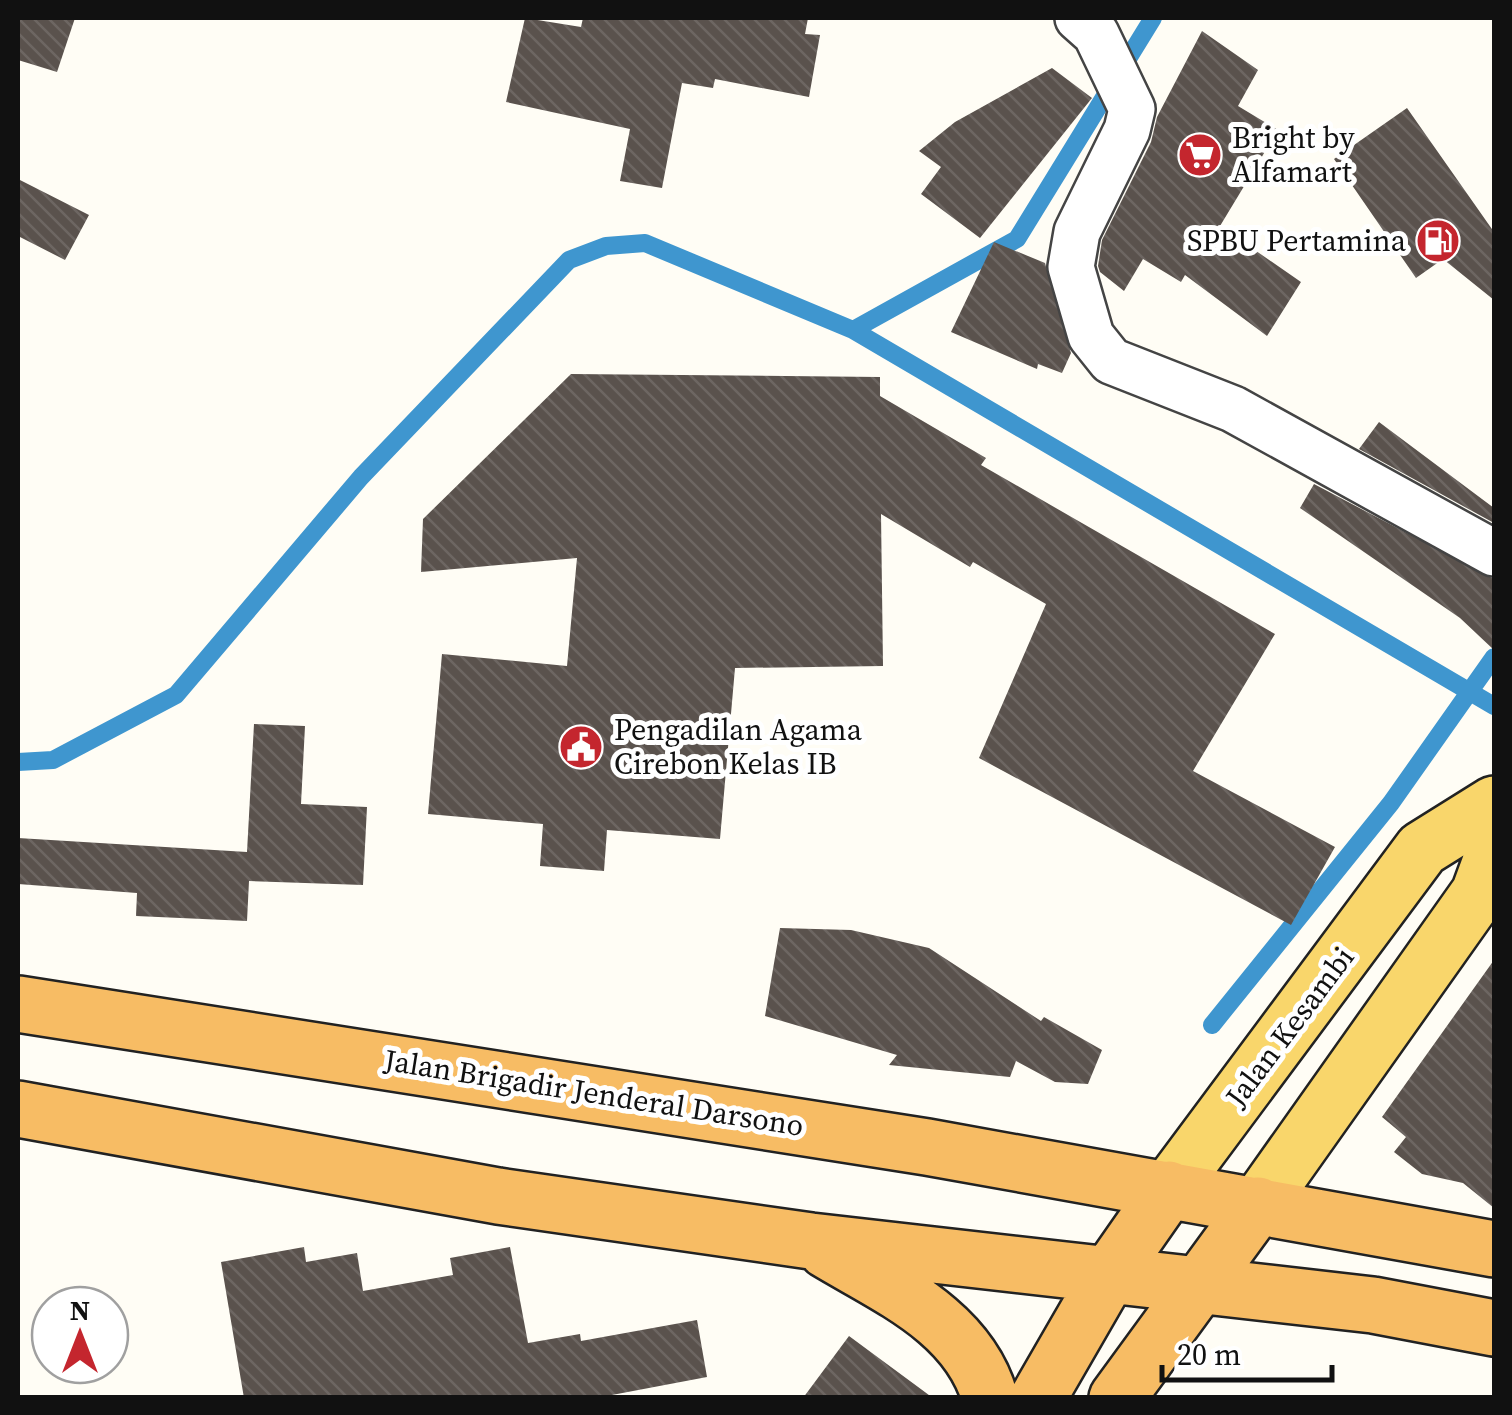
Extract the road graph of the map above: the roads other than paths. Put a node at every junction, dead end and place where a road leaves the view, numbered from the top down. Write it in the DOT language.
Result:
graph roads {
  1 [pos="1087,26"];
  2 [pos="1494,554"];
  3 [pos="1494,804"];
  4 [pos="1494,852"];
  5 [pos="18,1004"];
  6 [pos="18,1109"];
  7 [pos="1169,1190"];
  8 [pos="1258,1206"];
  9 [pos="811,1241"];
  10 [pos="1494,1249"];
  11 [pos="1109,1275"];
  12 [pos="1199,1286"];
  13 [pos="1494,1328"];
  14 [pos="990,1398"];
  15 [pos="1038,1398"];
  16 [pos="1117,1398"];
  1 -- 2 [label="street"];
  3 -- 7 [label="main road, Jalan Kesambi"];
  4 -- 8 [label="main road"];
  5 -- 7 [label="highway, Jalan Brigadir Jenderal Darsono"];
  6 -- 9 [label="highway"];
  7 -- 8 [label="highway, Jalan Brigadir Jenderal Darsono"];
  7 -- 11 [label="highway, Jalan Kesambi"];
  8 -- 10 [label="highway, Jalan Brigadir Jenderal Darsono"];
  8 -- 12 [label="highway"];
  9 -- 11 [label="highway"];
  9 -- 14 [label="highway"];
  11 -- 12 [label="highway"];
  11 -- 15 [label="highway, Jalan Kesambi"];
  12 -- 13 [label="highway"];
  12 -- 16 [label="highway"];
}
